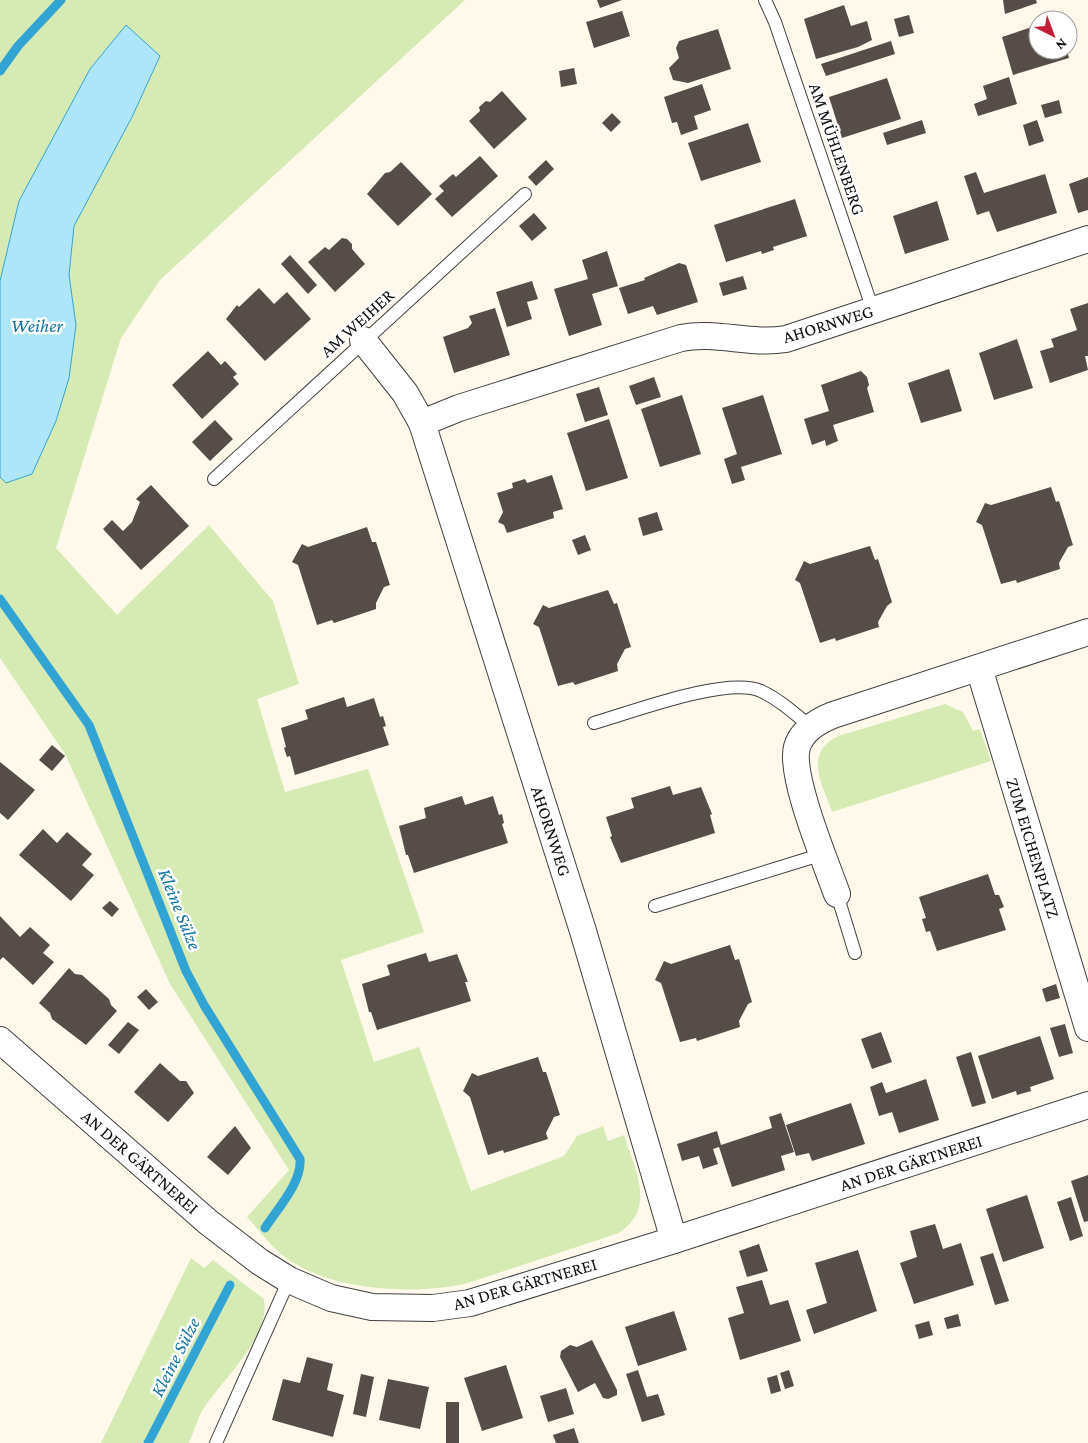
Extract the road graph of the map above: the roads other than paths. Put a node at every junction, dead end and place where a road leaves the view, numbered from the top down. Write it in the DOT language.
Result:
graph roads {
  1 [pos="765,0"];
  2 [pos="526,194"];
  3 [pos="1088,239"];
  4 [pos="873,310"];
  5 [pos="363,340"];
  6 [pos="422,423"];
  7 [pos="214,479"];
  8 [pos="1088,632"];
  9 [pos="979,668"];
  10 [pos="594,723"];
  11 [pos="811,727"];
  12 [pos="823,854"];
  13 [pos="837,894"];
  14 [pos="655,906"];
  15 [pos="855,953"];
  16 [pos="1088,1028"];
  17 [pos="0,1040"];
  18 [pos="1088,1106"];
  19 [pos="674,1240"];
  20 [pos="289,1280"];
  21 [pos="216,1443"];
  1 -- 4 [label="lane, AM MÜHLENBERG"];
  2 -- 5 [label="lane, AM WEIHER"];
  3 -- 4 [label="street, AHORNWEG"];
  4 -- 6 [label="street, AHORNWEG"];
  5 -- 6 [label="street, AHORNWEG"];
  5 -- 7 [label="lane, AM WEIHER"];
  6 -- 19 [label="street, AHORNWEG"];
  8 -- 9 [label="street"];
  9 -- 11 [label="street"];
  9 -- 16 [label="street, ZUM EICHENPLATZ"];
  10 -- 11 [label="lane"];
  11 -- 12 [label="street"];
  12 -- 13 [label="street"];
  12 -- 14 [label="lane"];
  13 -- 15 [label="lane"];
  17 -- 20 [label="street, AN DER GÄRTNEREI"];
  18 -- 19 [label="street, AN DER GÄRTNEREI"];
  19 -- 20 [label="street, AN DER GÄRTNEREI"];
  20 -- 21 [label="lane"];
}
